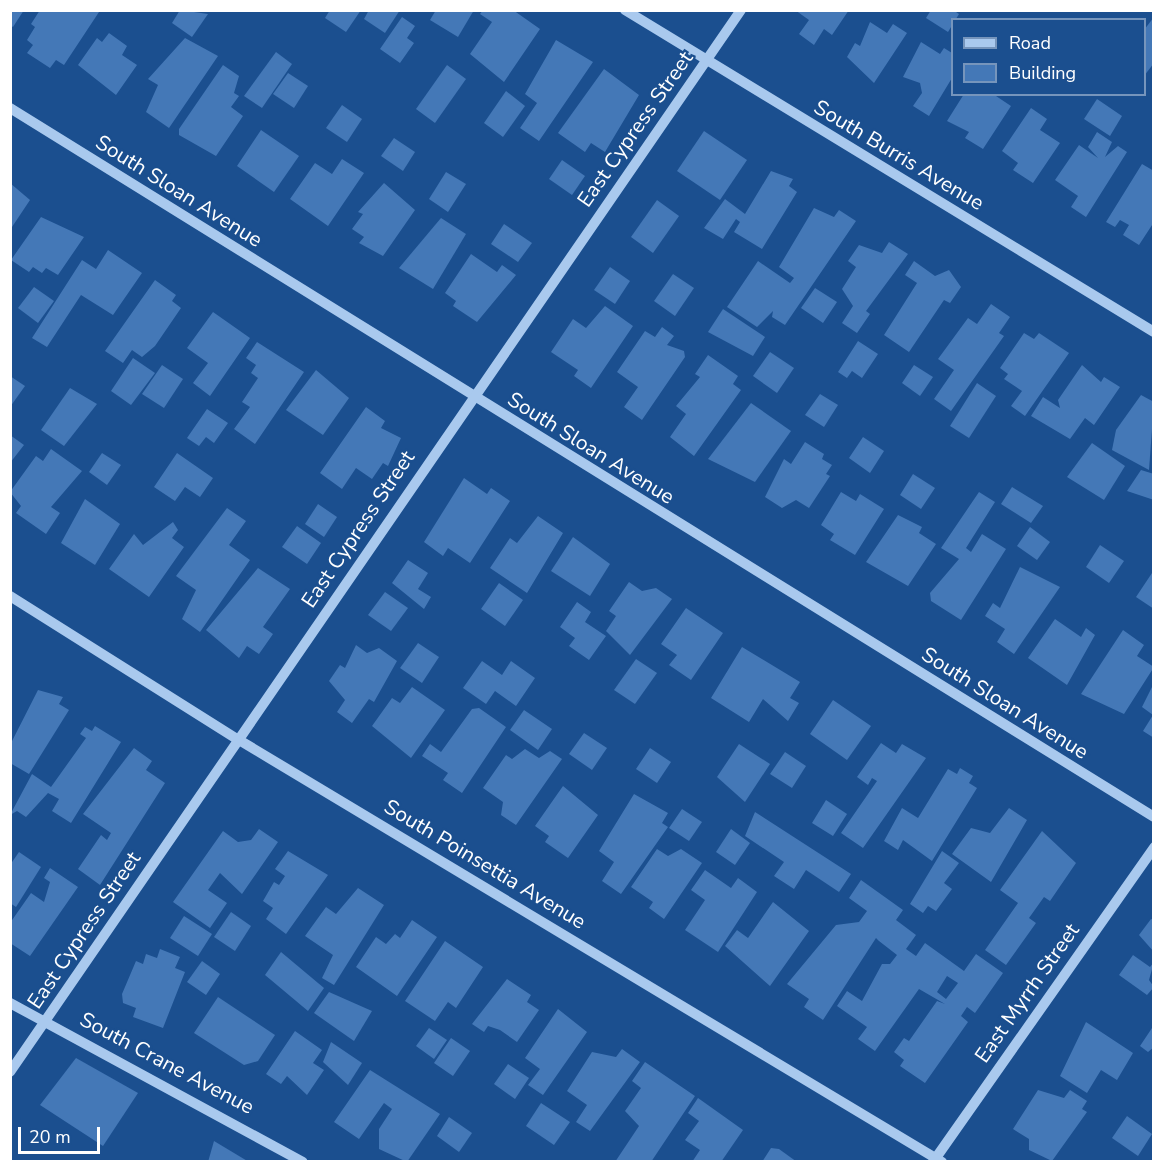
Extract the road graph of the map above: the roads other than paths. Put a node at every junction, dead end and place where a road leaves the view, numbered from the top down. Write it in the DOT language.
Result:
graph roads {
  1 [pos="625,10"];
  2 [pos="741,10"];
  3 [pos="706,61"];
  4 [pos="10,108"];
  5 [pos="1154,332"];
  6 [pos="471,398"];
  7 [pos="10,596"];
  8 [pos="239,740"];
  9 [pos="1154,817"];
  10 [pos="1154,846"];
  11 [pos="10,1004"];
  12 [pos="46,1020"];
  13 [pos="10,1072"];
  14 [pos="937,1160"];
  15 [pos="303,1161"];
  1 -- 3 [label="street, South Burris Avenue"];
  2 -- 3 [label="street, East Cypress Street"];
  3 -- 5 [label="street, South Burris Avenue"];
  3 -- 6 [label="street, East Cypress Street"];
  4 -- 6 [label="street, South Sloan Avenue"];
  6 -- 8 [label="street, East Cypress Street"];
  6 -- 9 [label="street, South Sloan Avenue"];
  7 -- 8 [label="street, South Poinsettia Avenue"];
  8 -- 12 [label="street, East Cypress Street"];
  8 -- 14 [label="street, South Poinsettia Avenue"];
  10 -- 14 [label="street, East Myrrh Street"];
  11 -- 12 [label="street, South Crane Avenue"];
  12 -- 13 [label="street, East Cypress Street"];
  12 -- 15 [label="street, South Crane Avenue"];
}
